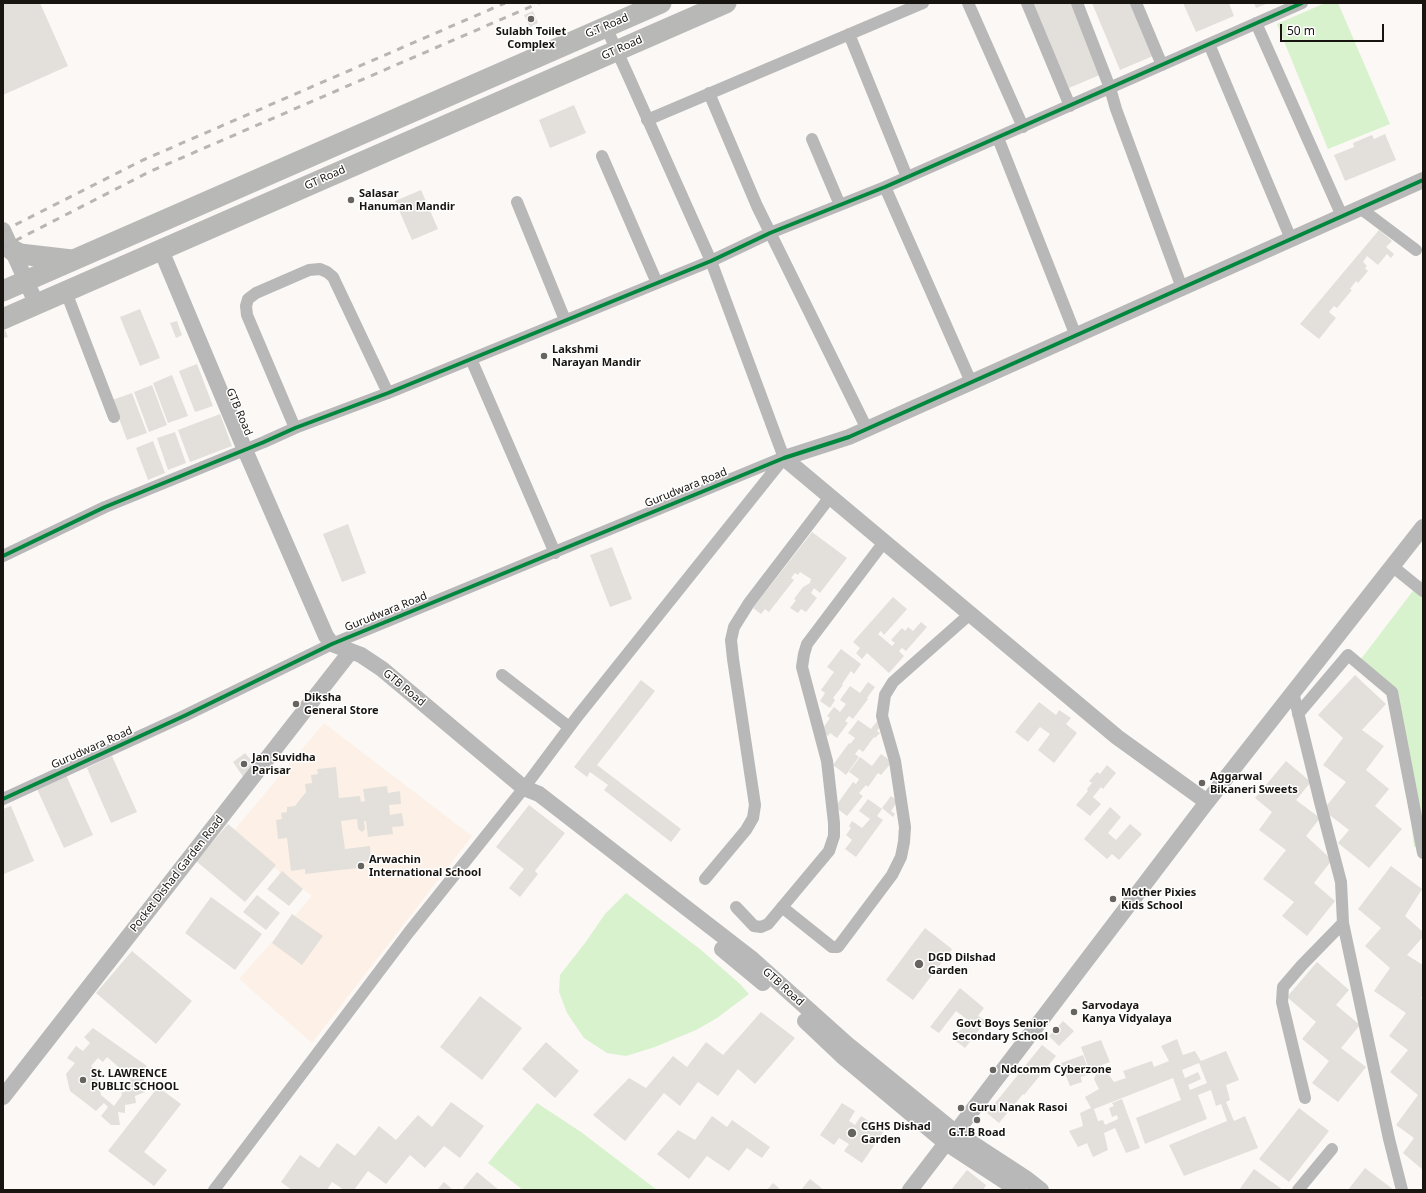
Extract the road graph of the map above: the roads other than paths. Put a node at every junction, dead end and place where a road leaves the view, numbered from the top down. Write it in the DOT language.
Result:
graph roads {
  1 [pos="660,3"];
  2 [pos="726,3"];
  3 [pos="924,3"];
  4 [pos="968,3"];
  5 [pos="1027,3"];
  6 [pos="1077,3"];
  7 [pos="1136,3"];
  8 [pos="1302,3"];
  9 [pos="1256,23"];
  10 [pos="606,27"];
  11 [pos="849,34"];
  12 [pos="1209,44"];
  13 [pos="617,51"];
  14 [pos="1162,65"];
  15 [pos="1110,88"];
  16 [pos="709,93"];
  17 [pos="1070,106"];
  18 [pos="647,120"];
  19 [pos="1024,127"];
  20 [pos="998,138"];
  21 [pos="812,139"];
  22 [pos="602,156"];
  23 [pos="907,178"];
  24 [pos="1423,180"];
  25 [pos="885,187"];
  26 [pos="517,202"];
  27 [pos="840,205"];
  28 [pos="1360,208"];
  29 [pos="1342,216"];
  30 [pos="3,230"];
  31 [pos="770,233"];
  32 [pos="1291,239"];
  33 [pos="12,250"];
  34 [pos="162,250"];
  35 [pos="1416,250"];
  36 [pos="73,260"];
  37 [pos="710,261"];
  38 [pos="26,281"];
  39 [pos="657,283"];
  40 [pos="1182,288"];
  41 [pos="4,289"];
  42 [pos="66,292"];
  43 [pos="36,305"];
  44 [pos="9,317"];
  45 [pos="565,320"];
  46 [pos="1076,336"];
  47 [pos="471,358"];
  48 [pos="971,382"];
  49 [pos="388,393"];
  50 [pos="114,417"];
  51 [pos="295,428"];
  52 [pos="867,429"];
  53 [pos="245,450"];
  54 [pos="784,458"];
  55 [pos="830,497"];
  56 [pos="1423,527"];
  57 [pos="884,542"];
  58 [pos="554,553"];
  59 [pos="3,556"];
  60 [pos="1392,566"];
  61 [pos="1423,591"];
  62 [pos="970,614"];
  63 [pos="332,644"];
  64 [pos="351,651"];
  65 [pos="502,675"];
  66 [pos="1293,692"];
  67 [pos="1298,714"];
  68 [pos="569,727"];
  69 [pos="524,788"];
  70 [pos="3,799"];
  71 [pos="1207,802"];
  72 [pos="1423,853"];
  73 [pos="705,879"];
  74 [pos="782,907"];
  75 [pos="736,908"];
  76 [pos="1343,923"];
  77 [pos="3,1097"];
  78 [pos="1306,1098"];
  79 [pos="950,1137"];
  80 [pos="1332,1149"];
  81 [pos="214,1190"];
  82 [pos="910,1190"];
  83 [pos="1018,1190"];
  84 [pos="1041,1190"];
  85 [pos="1298,1190"];
  86 [pos="1402,1190"];
  1 -- 10 [label="highway, G.T Road"];
  2 -- 13 [label="highway, GT Road"];
  3 -- 11 [label="street"];
  4 -- 19 [label="street"];
  5 -- 17 [label="street"];
  6 -- 15 [label="street"];
  7 -- 14 [label="street"];
  8 -- 9 [label="street"];
  9 -- 12 [label="street"];
  9 -- 29 [label="street"];
  10 -- 13 [label="street"];
  10 -- 36 [label="highway, G.T Road"];
  11 -- 16 [label="street"];
  11 -- 23 [label="street"];
  12 -- 14 [label="street"];
  12 -- 32 [label="street"];
  13 -- 18 [label="street"];
  13 -- 34 [label="highway, GT Road"];
  14 -- 15 [label="street"];
  15 -- 17 [label="street"];
  15 -- 40 [label="street"];
  16 -- 18 [label="street"];
  16 -- 31 [label="street"];
  17 -- 19 [label="street"];
  18 -- 37 [label="street"];
  19 -- 20 [label="street"];
  20 -- 23 [label="street"];
  20 -- 46 [label="street"];
  21 -- 27 [label="street"];
  22 -- 39 [label="street"];
  23 -- 25 [label="street"];
  24 -- 28 [label="street"];
  25 -- 27 [label="street"];
  25 -- 48 [label="street"];
  26 -- 45 [label="street"];
  27 -- 31 [label="street"];
  28 -- 29 [label="street"];
  28 -- 35 [label="street"];
  29 -- 32 [label="street"];
  30 -- 33 [label="street"];
  31 -- 37 [label="street"];
  31 -- 52 [label="street"];
  32 -- 40 [label="street"];
  33 -- 36 [label="highway"];
  33 -- 38 [label="street"];
  34 -- 42 [label="highway, GT Road"];
  34 -- 53 [label="street, GTB Road"];
  36 -- 38 [label="highway"];
  37 -- 39 [label="street"];
  37 -- 54 [label="street"];
  38 -- 41 [label="highway"];
  38 -- 43 [label="street"];
  39 -- 45 [label="street"];
  40 -- 46 [label="street"];
  41 -- 44 [label="street"];
  42 -- 43 [label="highway, GT Road"];
  42 -- 50 [label="street"];
  43 -- 44 [label="highway, GT Road"];
  45 -- 47 [label="street"];
  46 -- 48 [label="street"];
  47 -- 49 [label="street"];
  47 -- 58 [label="street"];
  48 -- 52 [label="street"];
  49 -- 51 [label="street"];
  49 -- 51 [label="street"];
  51 -- 53 [label="street"];
  52 -- 54 [label="street"];
  53 -- 59 [label="street"];
  53 -- 63 [label="street, GTB Road"];
  54 -- 55 [label="street"];
  54 -- 58 [label="street, Gurudwara Road"];
  54 -- 68 [label="street"];
  55 -- 57 [label="street"];
  55 -- 73 [label="street"];
  56 -- 60 [label="street"];
  57 -- 62 [label="street"];
  57 -- 74 [label="street"];
  58 -- 63 [label="street, Gurudwara Road"];
  60 -- 61 [label="street"];
  60 -- 66 [label="street"];
  62 -- 71 [label="street"];
  62 -- 74 [label="street"];
  63 -- 64 [label="street, GTB Road"];
  63 -- 70 [label="street, Gurudwara Road"];
  64 -- 69 [label="street, GTB Road"];
  64 -- 77 [label="street, Pocket Dishad Garden Road"];
  65 -- 68 [label="street"];
  66 -- 67 [label="street"];
  66 -- 71 [label="street"];
  67 -- 72 [label="street"];
  67 -- 76 [label="street"];
  68 -- 69 [label="street"];
  69 -- 79 [label="street, GTB Road"];
  69 -- 81 [label="street"];
  71 -- 79 [label="street"];
  74 -- 75 [label="street"];
  76 -- 78 [label="street"];
  76 -- 86 [label="street"];
  79 -- 82 [label="street"];
  79 -- 83 [label="street, GTB Road"];
  79 -- 84 [label="street, GTB Road"];
  80 -- 85 [label="street"];
}
